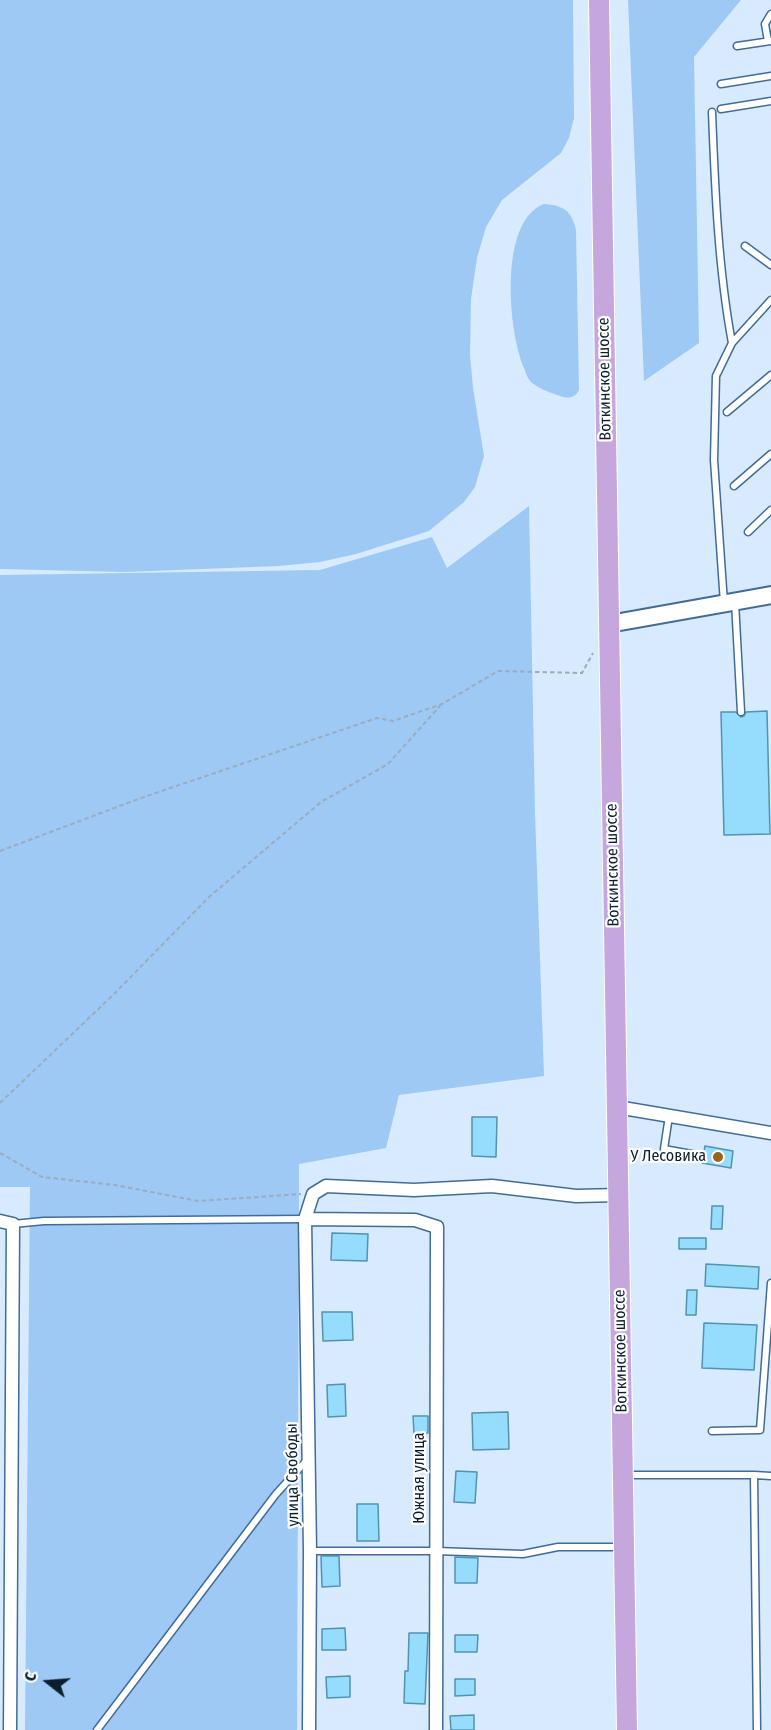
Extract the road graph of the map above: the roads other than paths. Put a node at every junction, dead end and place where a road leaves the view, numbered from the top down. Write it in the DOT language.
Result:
graph roads {
  1 [pos="599,0"];
  2 [pos="771,14"];
  3 [pos="770,41"];
  4 [pos="737,46"];
  5 [pos="771,76"];
  6 [pos="721,84"];
  7 [pos="771,101"];
  8 [pos="721,109"];
  9 [pos="712,112"];
  10 [pos="746,246"];
  11 [pos="771,265"];
  12 [pos="771,300"];
  13 [pos="732,343"];
  14 [pos="771,375"];
  15 [pos="727,412"];
  16 [pos="771,454"];
  17 [pos="734,486"];
  18 [pos="771,510"];
  19 [pos="748,532"];
  20 [pos="771,595"];
  21 [pos="730,602"];
  22 [pos="609,624"];
  23 [pos="741,712"];
  24 [pos="617,1107"];
  25 [pos="669,1116"];
  26 [pos="771,1133"];
  27 [pos="697,1155"];
  28 [pos="619,1195"];
  29 [pos="305,1219"];
  30 [pos="6,1222"];
  31 [pos="771,1283"];
  32 [pos="712,1431"];
  33 [pos="309,1457"];
  34 [pos="623,1475"];
  35 [pos="754,1475"];
  36 [pos="771,1476"];
  37 [pos="624,1547"];
  38 [pos="5,1550"];
  39 [pos="310,1551"];
  40 [pos="436,1551"];
  41 [pos="10,1730"];
  42 [pos="97,1730"];
  43 [pos="309,1730"];
  44 [pos="436,1730"];
  45 [pos="627,1730"];
  46 [pos="757,1730"];
  1 -- 22 [label="main road, Воткинское шоссе"];
  2 -- 3 [label="lane"];
  3 -- 4 [label="lane"];
  5 -- 6 [label="lane"];
  7 -- 8 [label="lane"];
  9 -- 13 [label="lane"];
  10 -- 11 [label="lane"];
  12 -- 13 [label="lane"];
  13 -- 21 [label="lane"];
  14 -- 15 [label="lane"];
  16 -- 17 [label="lane"];
  18 -- 19 [label="lane"];
  20 -- 21 [label="street"];
  21 -- 22 [label="street"];
  21 -- 23 [label="lane"];
  22 -- 24 [label="main road, Воткинское шоссе"];
  24 -- 25 [label="street"];
  24 -- 28 [label="main road, Воткинское шоссе"];
  25 -- 26 [label="street"];
  25 -- 27 [label="lane"];
  28 -- 29 [label="street, улица Свободы"];
  28 -- 34 [label="main road, Воткинское шоссе"];
  29 -- 30 [label="lane"];
  29 -- 33 [label="street, улица Свободы"];
  29 -- 40 [label="street, Южная улица"];
  30 -- 38 [label="street"];
  31 -- 32 [label="lane"];
  33 -- 39 [label="street, улица Свободы"];
  33 -- 42 [label="lane"];
  34 -- 35 [label="lane"];
  34 -- 37 [label="main road, Воткинское шоссе"];
  35 -- 36 [label="lane"];
  35 -- 46 [label="lane"];
  37 -- 40 [label="lane"];
  37 -- 45 [label="main road, Воткинское шоссе"];
  38 -- 41 [label="street"];
  39 -- 40 [label="lane"];
  39 -- 43 [label="street, улица Свободы"];
  40 -- 44 [label="street, Южная улица"];
}
